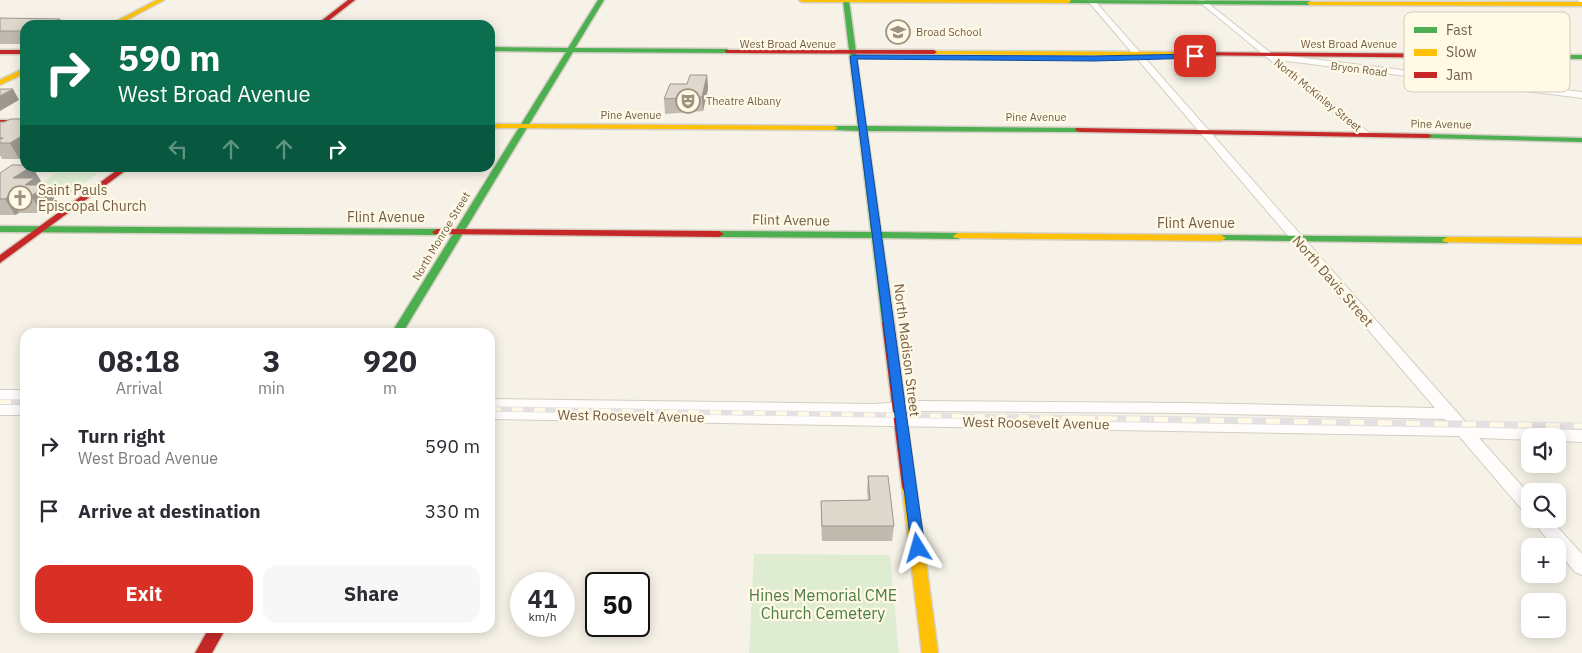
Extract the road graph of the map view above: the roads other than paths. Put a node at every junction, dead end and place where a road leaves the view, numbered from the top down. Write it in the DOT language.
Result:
graph roads {
  1 [pos="161,0"];
  2 [pos="352,0"];
  3 [pos="601,0"];
  4 [pos="802,0"];
  5 [pos="846,0"];
  6 [pos="1091,1"];
  7 [pos="1202,1"];
  8 [pos="1581,2"];
  9 [pos="122,20"];
  10 [pos="326,20"];
  11 [pos="495,49"];
  12 [pos="0,50"];
  13 [pos="20,50"];
  14 [pos="568,53"];
  15 [pos="853,54"];
  16 [pos="495,55"];
  17 [pos="1138,56"];
  18 [pos="1270,56"];
  19 [pos="1301,56"];
  20 [pos="1404,56"];
  21 [pos="1315,64"];
  22 [pos="20,73"];
  23 [pos="1404,74"];
  24 [pos="0,83"];
  25 [pos="1556,92"];
  26 [pos="1582,95"];
  27 [pos="0,122"];
  28 [pos="20,122"];
  29 [pos="495,126"];
  30 [pos="522,126"];
  31 [pos="864,129"];
  32 [pos="1204,131"];
  33 [pos="1367,135"];
  34 [pos="1582,140"];
  35 [pos="495,171"];
  36 [pos="120,172"];
  37 [pos="494,172"];
  38 [pos="0,229"];
  39 [pos="42,229"];
  40 [pos="458,232"];
  41 [pos="877,236"];
  42 [pos="1297,239"];
  43 [pos="1582,241"];
  44 [pos="0,260"];
  45 [pos="399,328"];
  46 [pos="0,394"];
  47 [pos="20,395"];
  48 [pos="495,404"];
  49 [pos="0,410"];
  50 [pos="20,410"];
  51 [pos="495,414"];
  52 [pos="900,414"];
  53 [pos="1448,414"];
  54 [pos="1462,430"];
  55 [pos="1582,436"];
  56 [pos="1521,497"];
  57 [pos="1548,528"];
  58 [pos="1582,567"];
  59 [pos="215,633"];
  60 [pos="203,653"];
  61 [pos="930,653"];
  1 -- 9 [label="main road"];
  2 -- 10 [label="main road"];
  3 -- 14 [label="main road, North Monroe Street"];
  4 -- 5 [label="main road"];
  5 -- 6 [label="main road"];
  5 -- 15 [label="main road, North Madison Street"];
  6 -- 7 [label="main road"];
  6 -- 17 [label="street, North Davis Street"];
  7 -- 8 [label="main road"];
  7 -- 18 [label="street, North McKinley Street"];
  11 -- 14 [label="main road, West Broad Avenue"];
  12 -- 13 [label="main road"];
  14 -- 15 [label="main road, West Broad Avenue"];
  14 -- 16 [label="main road, West Broad Avenue"];
  14 -- 30 [label="main road, North Monroe Street"];
  15 -- 17 [label="main road, West Broad Avenue"];
  15 -- 31 [label="main road, North Madison Street"];
  17 -- 18 [label="main road, West Broad Avenue"];
  17 -- 32 [label="street, North Davis Street"];
  18 -- 19 [label="main road, West Broad Avenue"];
  18 -- 21 [label="street, Bryon Road"];
  18 -- 33 [label="street, North McKinley Street"];
  19 -- 20 [label="main road, West Broad Avenue"];
  19 -- 21 [label="street, Bryon Road"];
  21 -- 23 [label="street, Bryon Road"];
  22 -- 24 [label="main road"];
  25 -- 26 [label="street, Bryon Road"];
  27 -- 28 [label="main road"];
  29 -- 30 [label="main road, Pine Avenue"];
  30 -- 31 [label="main road, Pine Avenue"];
  30 -- 35 [label="main road, North Monroe Street"];
  31 -- 32 [label="main road, Pine Avenue"];
  31 -- 41 [label="main road, North Madison Street"];
  32 -- 33 [label="main road, Pine Avenue"];
  32 -- 42 [label="street, North Davis Street"];
  33 -- 34 [label="main road, Pine Avenue"];
  36 -- 39 [label="main road"];
  37 -- 40 [label="main road, North Monroe Street"];
  38 -- 39 [label="main road, Flint Avenue"];
  39 -- 40 [label="main road, Flint Avenue"];
  39 -- 44 [label="main road"];
  40 -- 41 [label="main road, Flint Avenue"];
  40 -- 45 [label="main road, North Monroe Street"];
  41 -- 42 [label="main road, Flint Avenue"];
  41 -- 52 [label="main road, North Madison Street"];
  42 -- 43 [label="main road, Flint Avenue"];
  42 -- 53 [label="street, North Davis Street"];
  46 -- 47 [label="street"];
  48 -- 52 [label="street, West Roosevelt Avenue"];
  49 -- 50 [label="street"];
  51 -- 52 [label="street, West Roosevelt Avenue"];
  52 -- 53 [label="street, West Roosevelt Avenue"];
  52 -- 54 [label="street, West Roosevelt Avenue"];
  52 -- 61 [label="main road, North Madison Street"];
  53 -- 54 [label="street, North Davis Street"];
  54 -- 55 [label="street, West Roosevelt Avenue"];
  54 -- 56 [label="street, North Davis Street"];
  57 -- 58 [label="street"];
  59 -- 60 [label="main road"];
}
